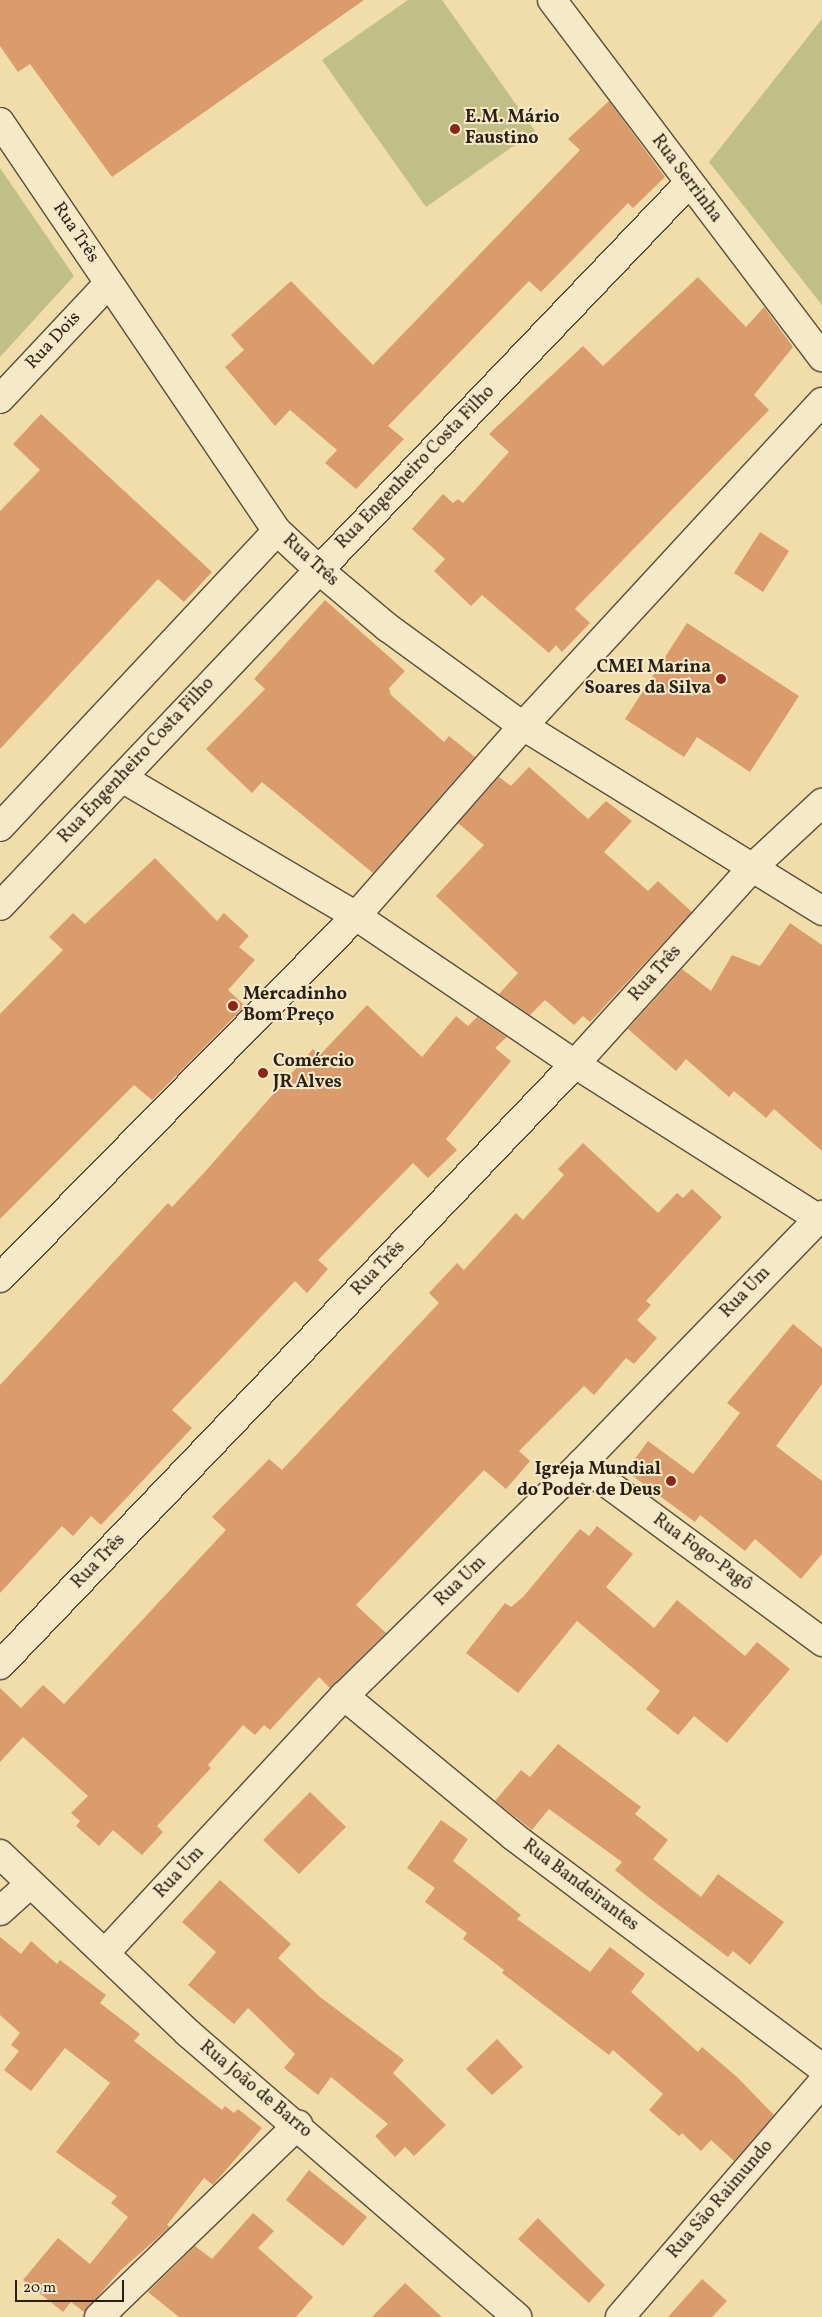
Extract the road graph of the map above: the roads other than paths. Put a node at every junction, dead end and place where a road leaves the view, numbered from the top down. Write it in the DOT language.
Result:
graph roads {
  1 [pos="552,0"];
  2 [pos="0,122"];
  3 [pos="689,183"];
  4 [pos="108,284"];
  5 [pos="822,357"];
  6 [pos="0,398"];
  7 [pos="822,402"];
  8 [pos="277,531"];
  9 [pos="319,570"];
  10 [pos="523,726"];
  11 [pos="122,778"];
  12 [pos="822,803"];
  13 [pos="0,827"];
  14 [pos="752,868"];
  15 [pos="0,906"];
  16 [pos="822,911"];
  17 [pos="356,916"];
  18 [pos="575,1064"];
  19 [pos="821,1218"];
  20 [pos="0,1278"];
  21 [pos="581,1464"];
  22 [pos="822,1642"];
  23 [pos="0,1664"];
  24 [pos="344,1696"];
  25 [pos="0,1854"];
  26 [pos="30,1884"];
  27 [pos="0,1911"];
  28 [pos="105,1953"];
  29 [pos="822,2068"];
  30 [pos="822,2082"];
  31 [pos="298,2125"];
  32 [pos="99,2317"];
  33 [pos="517,2317"];
  34 [pos="620,2317"];
  1 -- 3 [label="street, Rua Serrinha"];
  2 -- 4 [label="street, Rua Três"];
  3 -- 5 [label="street, Rua Serrinha"];
  3 -- 9 [label="street, Rua Engenheiro Costa Filho"];
  4 -- 6 [label="street, Rua Dois"];
  4 -- 8 [label="street, Rua Três"];
  7 -- 10 [label="street"];
  8 -- 9 [label="street, Rua Três"];
  8 -- 13 [label="street"];
  9 -- 10 [label="street, Rua Três"];
  9 -- 11 [label="street, Rua Engenheiro Costa Filho"];
  10 -- 14 [label="street, Rua Três"];
  10 -- 17 [label="street"];
  11 -- 15 [label="street, Rua Engenheiro Costa Filho"];
  11 -- 17 [label="street"];
  12 -- 14 [label="street, Rua Três"];
  14 -- 16 [label="street, Rua Três"];
  14 -- 18 [label="street, Rua Três"];
  17 -- 18 [label="street"];
  17 -- 20 [label="street"];
  18 -- 19 [label="street"];
  18 -- 23 [label="street, Rua Três"];
  19 -- 21 [label="street, Rua Um"];
  21 -- 22 [label="street, Rua Fogo-Pagô"];
  21 -- 24 [label="street, Rua Um"];
  24 -- 28 [label="street, Rua Um"];
  24 -- 29 [label="street, Rua Bandeirantes"];
  25 -- 26 [label="street, Rua João de Barro"];
  26 -- 27 [label="street"];
  26 -- 28 [label="street, Rua João de Barro"];
  28 -- 31 [label="street, Rua João de Barro"];
  30 -- 34 [label="street, Rua São Raimundo"];
  31 -- 32 [label="street"];
  31 -- 33 [label="street, Rua João de Barro"];
}
